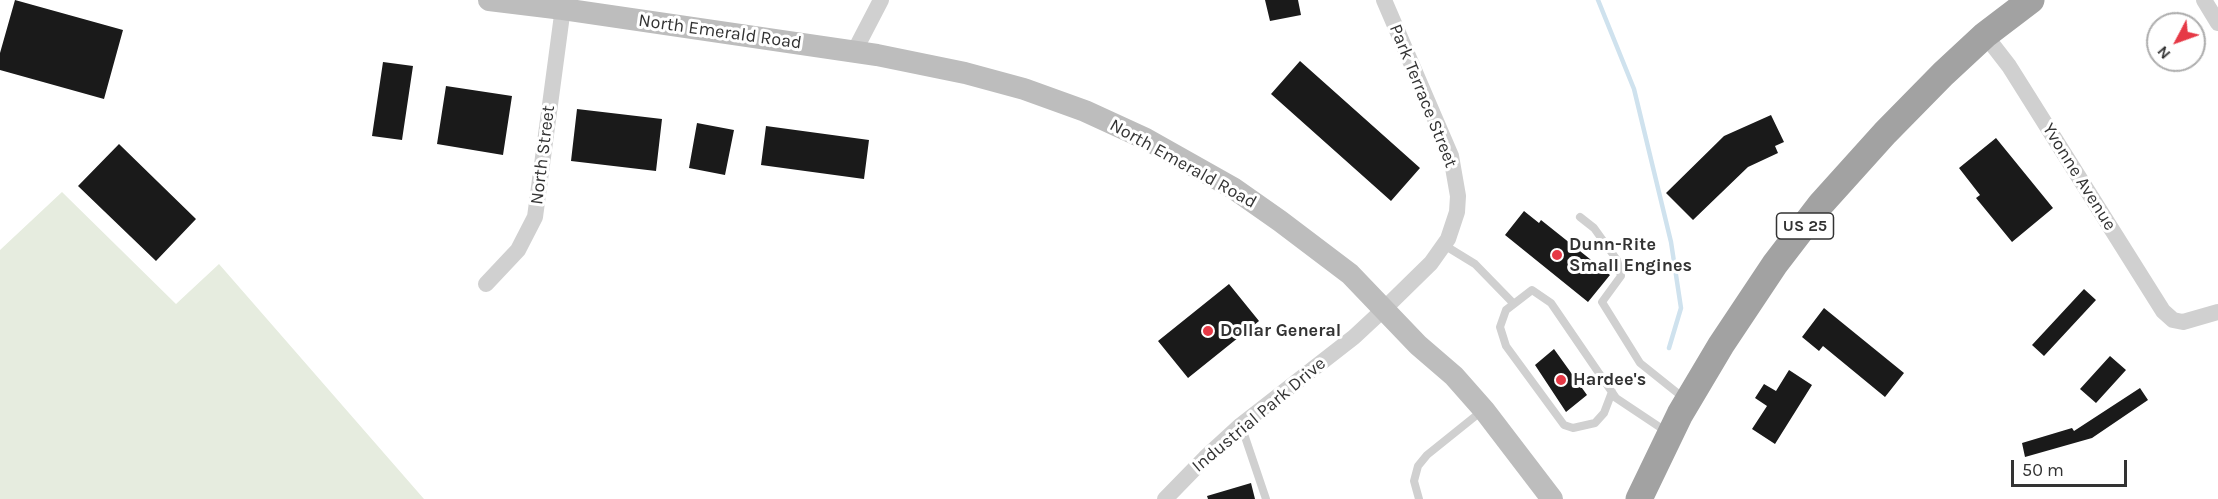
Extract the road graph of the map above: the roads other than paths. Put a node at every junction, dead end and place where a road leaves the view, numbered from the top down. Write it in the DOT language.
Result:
graph roads {
  1 [pos="489,0"];
  2 [pos="881,0"];
  3 [pos="1383,0"];
  4 [pos="2031,0"];
  5 [pos="2204,0"];
  6 [pos="563,4"];
  7 [pos="2218,22"];
  8 [pos="1984,35"];
  9 [pos="854,52"];
  10 [pos="1580,218"];
  11 [pos="1444,245"];
  12 [pos="486,284"];
  13 [pos="1514,304"];
  14 [pos="1383,310"];
  15 [pos="2218,312"];
  16 [pos="1612,392"];
  17 [pos="1688,401"];
  18 [pos="1484,410"];
  19 [pos="1241,425"];
  20 [pos="1670,434"];
  21 [pos="1165,499"];
  22 [pos="1266,499"];
  23 [pos="1419,499"];
  24 [pos="1552,499"];
  25 [pos="1639,499"];
  1 -- 6 [label="main road, North Emerald Road"];
  2 -- 9 [label="street"];
  3 -- 11 [label="street, Park Terrace Street"];
  4 -- 8 [label="highway, US 25"];
  5 -- 7 [label="street"];
  6 -- 9 [label="main road, North Emerald Road"];
  6 -- 12 [label="street, North Street"];
  8 -- 15 [label="street, Yvonne Avenue"];
  8 -- 17 [label="highway, US 25"];
  9 -- 14 [label="main road, North Emerald Road"];
  10 -- 17 [label="lane"];
  11 -- 13 [label="lane"];
  11 -- 14 [label="street, Park Terrace Street"];
  13 -- 16 [label="lane"];
  13 -- 16 [label="lane"];
  14 -- 18 [label="main road, North Emerald Road"];
  14 -- 19 [label="street, Industrial Park Drive"];
  16 -- 20 [label="lane"];
  17 -- 20 [label="highway, US 25"];
  18 -- 23 [label="lane"];
  18 -- 24 [label="main road, North Emerald Road"];
  19 -- 21 [label="street, Industrial Park Drive"];
  19 -- 22 [label="lane"];
  20 -- 25 [label="highway, US 25"];
}
